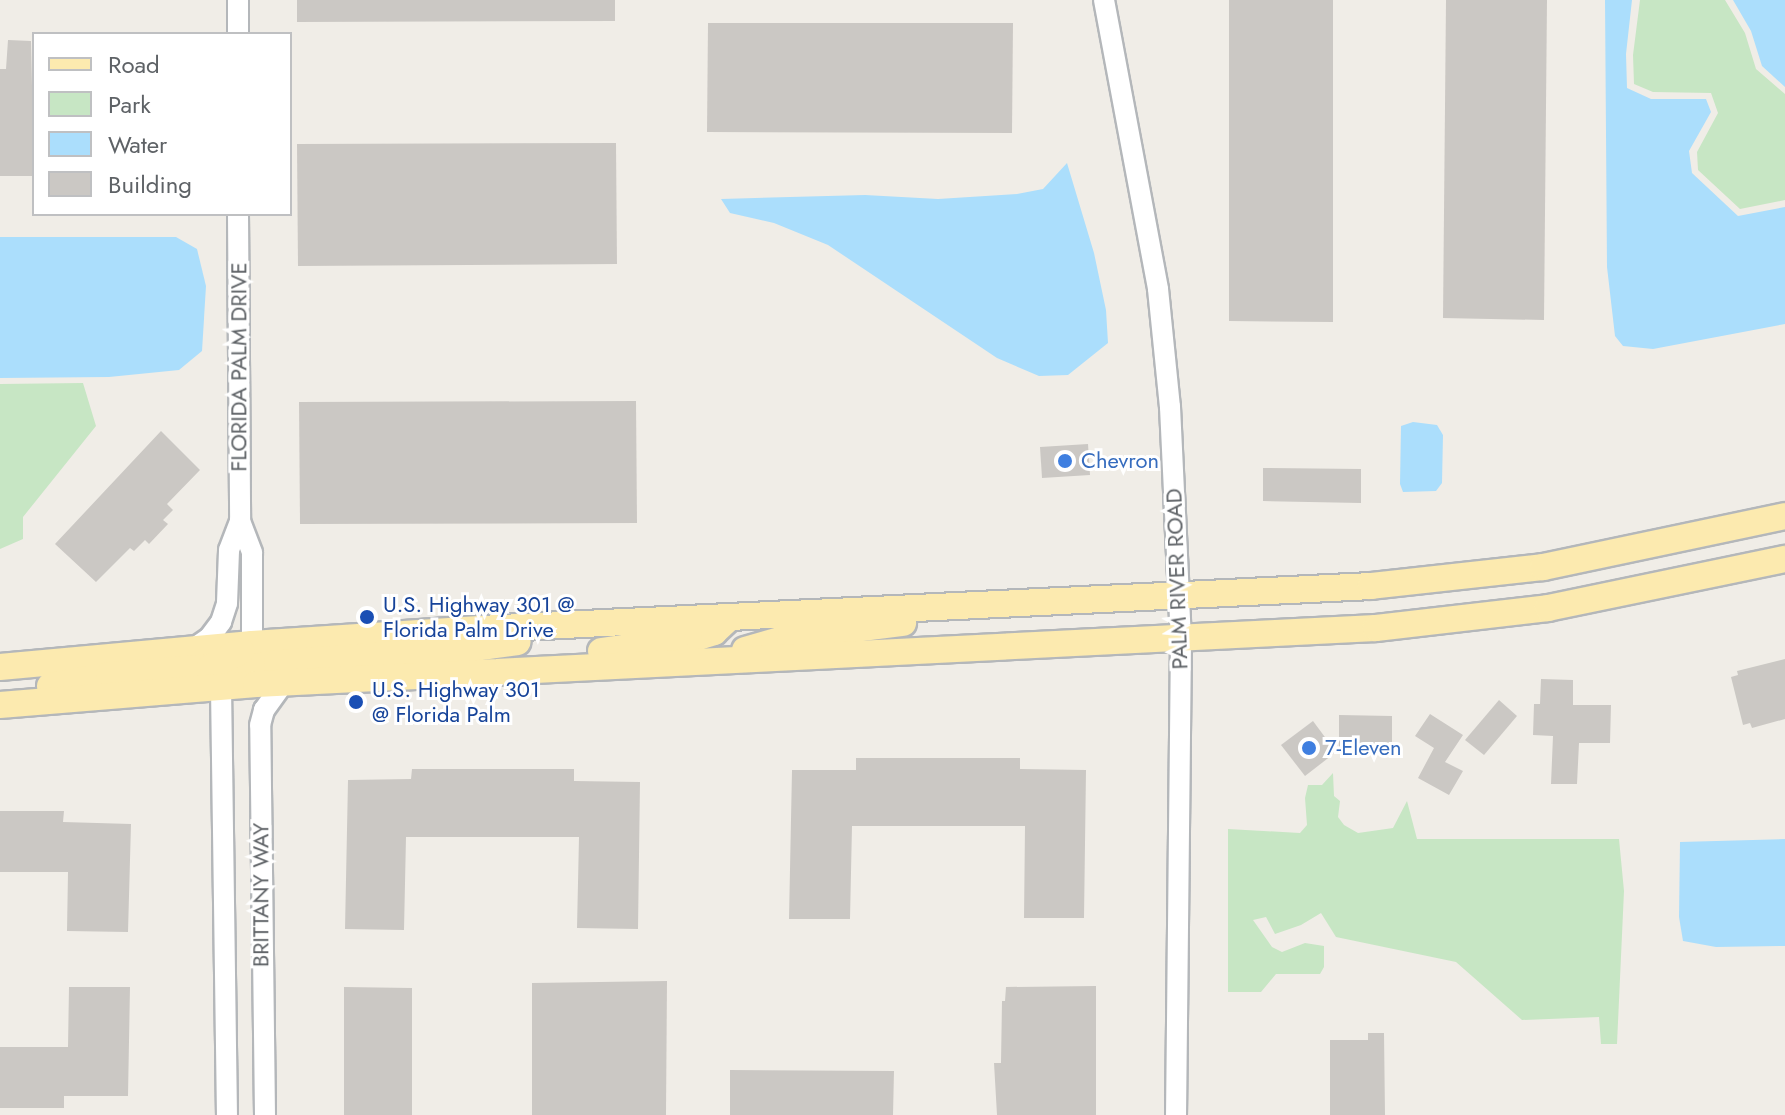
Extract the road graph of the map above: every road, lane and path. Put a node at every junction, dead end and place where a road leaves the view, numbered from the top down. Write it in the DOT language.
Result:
graph roads {
  1 [pos="238,0"];
  2 [pos="1104,0"];
  3 [pos="238,32"];
  4 [pos="238,216"];
  5 [pos="1785,516"];
  6 [pos="240,521"];
  7 [pos="1785,559"];
  8 [pos="1179,596"];
  9 [pos="988,603"];
  10 [pos="729,617"];
  11 [pos="584,624"];
  12 [pos="1181,640"];
  13 [pos="252,644"];
  14 [pos="192,649"];
  15 [pos="729,660"];
  16 [pos="0,667"];
  17 [pos="461,672"];
  18 [pos="284,682"];
  19 [pos="221,687"];
  20 [pos="0,702"];
  21 [pos="226,957"];
  22 [pos="261,957"];
  23 [pos="227,1115"];
  24 [pos="265,1115"];
  25 [pos="1176,1115"];
  1 -- 3 [label="street"];
  2 -- 8 [label="street, PALM RIVER ROAD"];
  4 -- 6 [label="street, FLORIDA PALM DRIVE"];
  5 -- 8 [label="main road"];
  6 -- 13 [label="street, FLORIDA PALM DRIVE"];
  6 -- 14 [label="street, FLORIDA PALM DRIVE"];
  7 -- 12 [label="main road"];
  8 -- 9 [label="main road"];
  8 -- 12 [label="street, PALM RIVER ROAD"];
  9 -- 10 [label="main road"];
  9 -- 15 [label="main road"];
  10 -- 11 [label="main road"];
  10 -- 17 [label="main road"];
  11 -- 13 [label="main road"];
  11 -- 19 [label="main road"];
  12 -- 15 [label="main road"];
  12 -- 25 [label="street, PALM RIVER ROAD"];
  13 -- 14 [label="main road"];
  13 -- 20 [label="main road"];
  14 -- 16 [label="main road"];
  15 -- 17 [label="main road"];
  17 -- 18 [label="main road"];
  18 -- 19 [label="main road"];
  18 -- 22 [label="street, BRITTANY WAY"];
  19 -- 20 [label="main road"];
  19 -- 21 [label="street, BRITTANY WAY"];
  21 -- 22 [label="street"];
  21 -- 23 [label="street, BRITTANY WAY"];
  22 -- 24 [label="street, BRITTANY WAY"];
}
